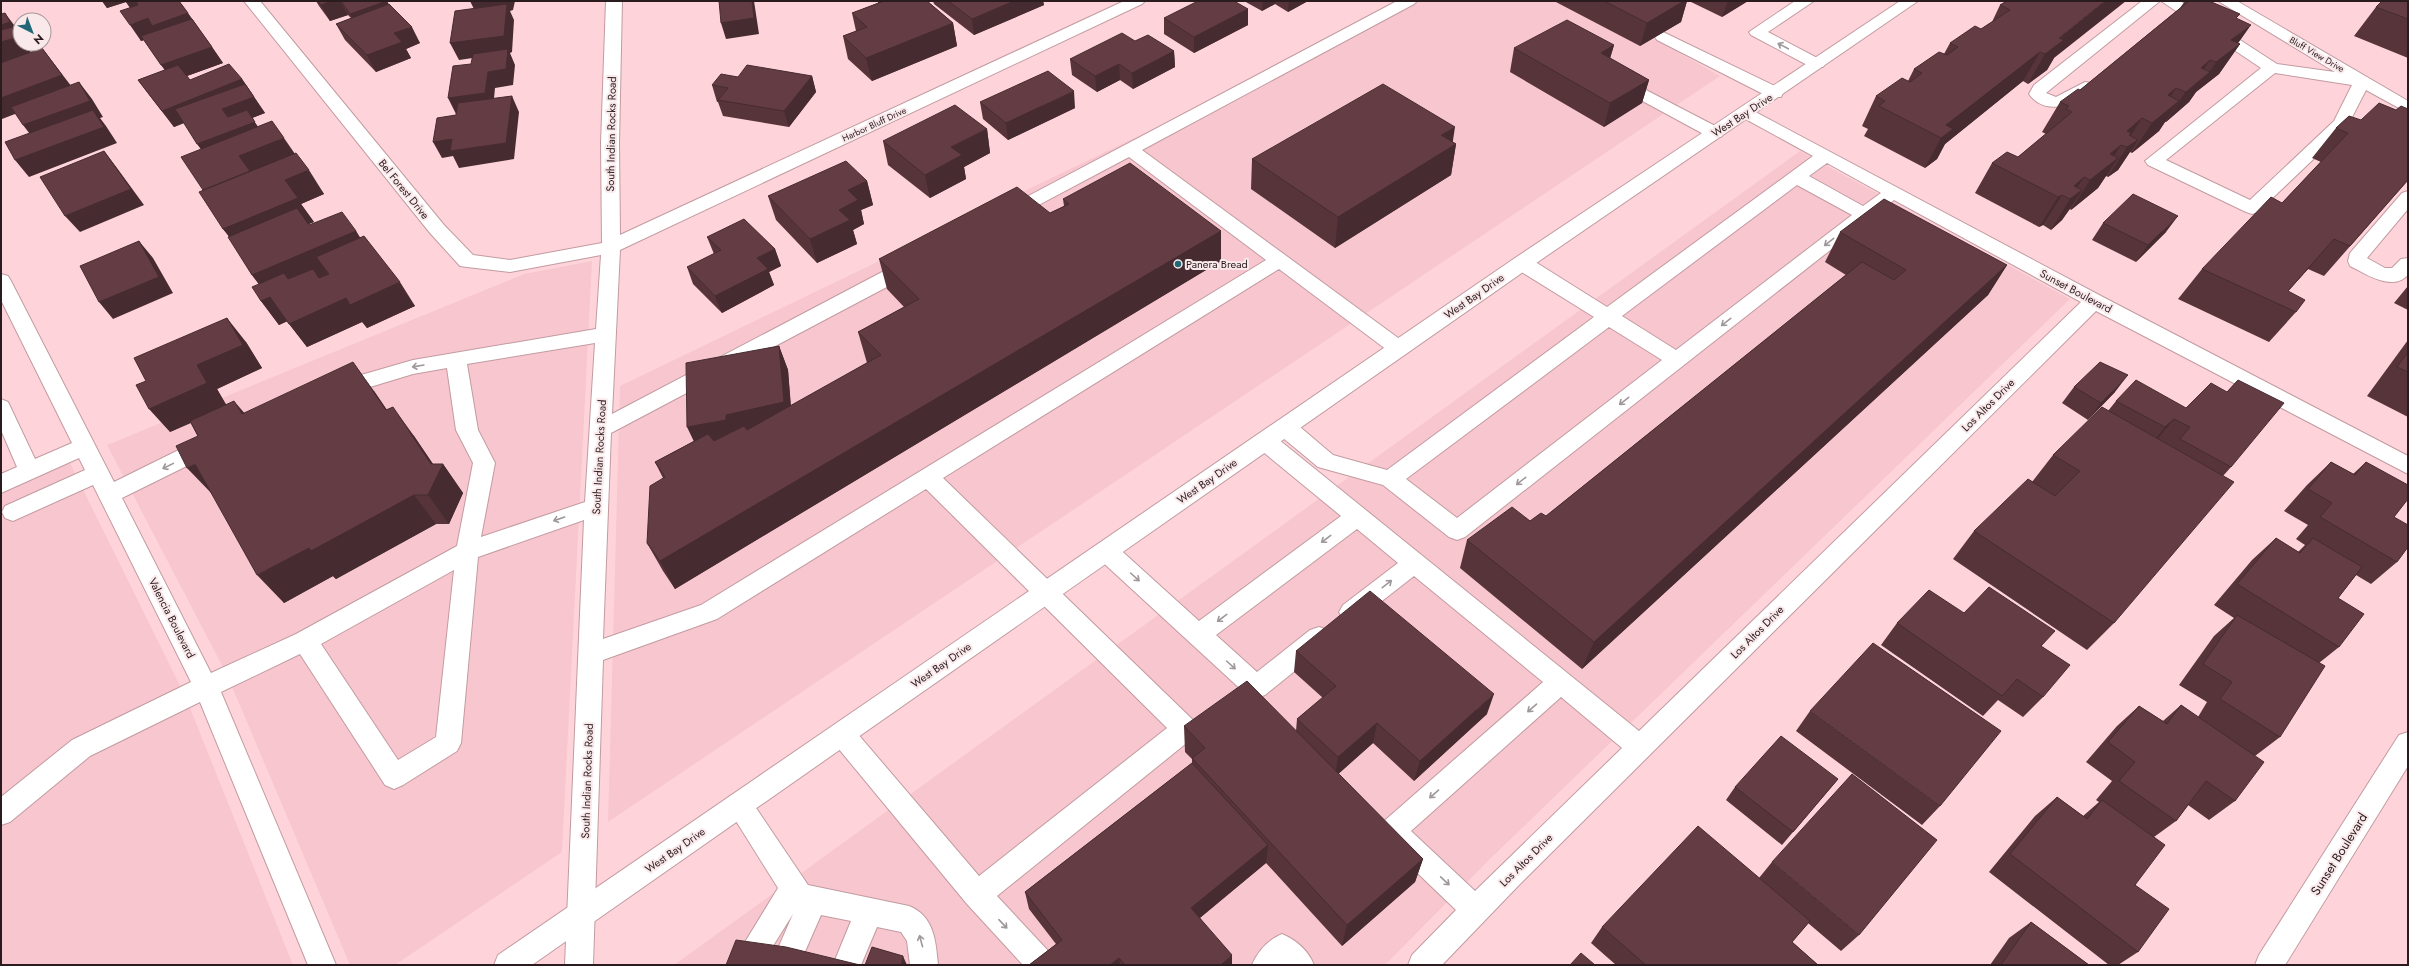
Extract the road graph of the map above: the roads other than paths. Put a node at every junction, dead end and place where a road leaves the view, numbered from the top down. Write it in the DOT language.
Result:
graph roads {
  1 [pos="252,1"];
  2 [pos="614,1"];
  3 [pos="1137,1"];
  4 [pos="1409,1"];
  5 [pos="1806,1"];
  6 [pos="1910,1"];
  7 [pos="2152,1"];
  8 [pos="2226,1"];
  9 [pos="2173,9"];
  10 [pos="1663,37"];
  11 [pos="1817,64"];
  12 [pos="2272,68"];
  13 [pos="1610,70"];
  14 [pos="2097,77"];
  15 [pos="2362,81"];
  16 [pos="1775,93"];
  17 [pos="2408,108"];
  18 [pos="1746,112"];
  19 [pos="1715,133"];
  20 [pos="1130,149"];
  21 [pos="1826,155"];
  22 [pos="1796,177"];
  23 [pos="1893,192"];
  24 [pos="2408,197"];
  25 [pos="1864,214"];
  26 [pos="996,220"];
  27 [pos="611,247"];
  28 [pos="925,258"];
  29 [pos="1278,261"];
  30 [pos="1522,263"];
  31 [pos="2408,264"];
  32 [pos="1,281"];
  33 [pos="2094,301"];
  34 [pos="1608,317"];
  35 [pos="606,334"];
  36 [pos="1398,348"];
  37 [pos="456,359"];
  38 [pos="1677,360"];
  39 [pos="320,395"];
  40 [pos="1,407"];
  41 [pos="1284,427"];
  42 [pos="601,430"];
  43 [pos="226,437"];
  44 [pos="1265,441"];
  45 [pos="85,446"];
  46 [pos="2408,466"];
  47 [pos="30,471"];
  48 [pos="99,473"];
  49 [pos="928,477"];
  50 [pos="1390,479"];
  51 [pos="1,484"];
  52 [pos="109,494"];
  53 [pos="596,507"];
  54 [pos="13,512"];
  55 [pos="1357,516"];
  56 [pos="467,551"];
  57 [pos="1106,551"];
  58 [pos="1414,563"];
  59 [pos="1046,592"];
  60 [pos="1198,635"];
  61 [pos="305,641"];
  62 [pos="592,653"];
  63 [pos="1561,682"];
  64 [pos="206,687"];
  65 [pos="842,734"];
  66 [pos="2408,743"];
  67 [pos="1640,747"];
  68 [pos="739,805"];
  69 [pos="1,812"];
  70 [pos="803,894"];
  71 [pos="977,895"];
  72 [pos="1476,910"];
  73 [pos="869,912"];
  74 [pos="582,914"];
  75 [pos="756,947"];
  76 [pos="790,953"];
  77 [pos="322,965"];
  78 [pos="508,965"];
  79 [pos="579,965"];
  80 [pos="847,965"];
  81 [pos="924,965"];
  82 [pos="1042,965"];
  83 [pos="1266,965"];
  84 [pos="1300,965"];
  85 [pos="1422,965"];
  86 [pos="2270,965"];
  1 -- 27 [label="street, Bel Forest Drive"];
  2 -- 27 [label="street, South Indian Rocks Road"];
  3 -- 27 [label="street, Harbor Bluff Drive"];
  4 -- 20 [label="street"];
  11 -- 5 [label="street, one-way"];
  6 -- 11 [label="street, West Bay Drive"];
  7 -- 14 [label="street"];
  8 -- 15 [label="street, Bluff View Drive"];
  9 -- 12 [label="street"];
  10 -- 16 [label="street"];
  11 -- 16 [label="street, West Bay Drive"];
  12 -- 15 [label="street"];
  12 -- 15 [label="street"];
  13 -- 19 [label="street"];
  15 -- 17 [label="street, Bluff View Drive"];
  16 -- 18 [label="street, West Bay Drive"];
  18 -- 19 [label="street, West Bay Drive"];
  18 -- 21 [label="street, Sunset Boulevard"];
  19 -- 30 [label="street, West Bay Drive"];
  20 -- 26 [label="street"];
  20 -- 29 [label="street"];
  21 -- 22 [label="street"];
  21 -- 23 [label="street, Sunset Boulevard"];
  22 -- 25 [label="street"];
  22 -- 34 [label="street"];
  23 -- 25 [label="street"];
  23 -- 33 [label="street, Sunset Boulevard"];
  24 -- 31 [label="street"];
  25 -- 38 [label="street, one-way"];
  27 -- 35 [label="street, South Indian Rocks Road"];
  28 -- 42 [label="street"];
  29 -- 36 [label="street"];
  29 -- 49 [label="street"];
  30 -- 34 [label="street"];
  30 -- 36 [label="street, West Bay Drive"];
  32 -- 45 [label="street, Valencia Boulevard"];
  33 -- 46 [label="street, Sunset Boulevard"];
  33 -- 67 [label="street, Los Altos Drive"];
  34 -- 38 [label="street"];
  34 -- 50 [label="street"];
  35 -- 37 [label="street"];
  35 -- 42 [label="street, South Indian Rocks Road"];
  36 -- 41 [label="street, West Bay Drive"];
  37 -- 39 [label="street, one-way"];
  37 -- 56 [label="street"];
  38 -- 50 [label="street, one-way"];
  40 -- 47 [label="street"];
  41 -- 44 [label="street, West Bay Drive"];
  41 -- 50 [label="street"];
  42 -- 53 [label="street, South Indian Rocks Road"];
  43 -- 52 [label="street, one-way"];
  44 -- 55 [label="street"];
  44 -- 57 [label="street, West Bay Drive"];
  45 -- 47 [label="street"];
  45 -- 48 [label="street, Valencia Boulevard"];
  47 -- 51 [label="street"];
  48 -- 52 [label="street, Valencia Boulevard"];
  48 -- 54 [label="street"];
  49 -- 59 [label="street"];
  49 -- 62 [label="street"];
  52 -- 64 [label="street, Valencia Boulevard"];
  53 -- 56 [label="street, one-way"];
  53 -- 62 [label="street, South Indian Rocks Road"];
  55 -- 58 [label="street"];
  55 -- 60 [label="street, one-way"];
  56 -- 61 [label="street"];
  56 -- 61 [label="street"];
  57 -- 59 [label="street, West Bay Drive"];
  57 -- 60 [label="street, one-way"];
  60 -- 58 [label="street, one-way"];
  58 -- 63 [label="street"];
  59 -- 65 [label="street, West Bay Drive"];
  59 -- 71 [label="street"];
  61 -- 64 [label="street"];
  62 -- 74 [label="street, South Indian Rocks Road"];
  63 -- 67 [label="street"];
  63 -- 72 [label="street, one-way"];
  64 -- 69 [label="street"];
  64 -- 77 [label="street, Valencia Boulevard"];
  65 -- 68 [label="street, West Bay Drive"];
  65 -- 71 [label="street"];
  66 -- 86 [label="street, Sunset Boulevard"];
  67 -- 72 [label="street, Los Altos Drive"];
  68 -- 70 [label="street"];
  68 -- 74 [label="street, West Bay Drive"];
  70 -- 73 [label="street"];
  70 -- 75 [label="street"];
  70 -- 76 [label="street"];
  71 -- 82 [label="street, one-way"];
  72 -- 85 [label="street, Los Altos Drive"];
  73 -- 80 [label="street"];
  81 -- 73 [label="street, one-way"];
  74 -- 78 [label="street, West Bay Drive"];
  74 -- 79 [label="street, South Indian Rocks Road"];
  83 -- 84 [label="street"];
}
